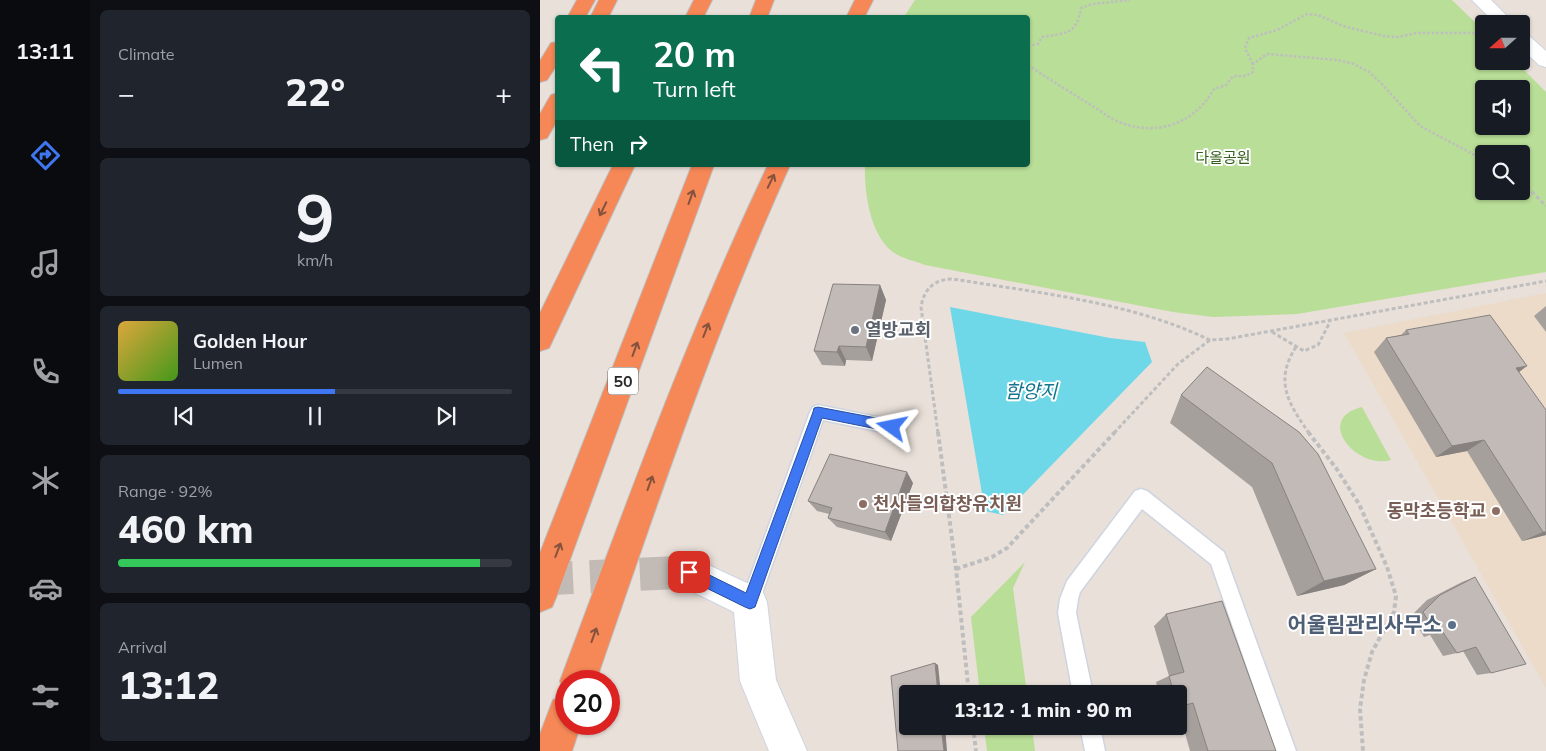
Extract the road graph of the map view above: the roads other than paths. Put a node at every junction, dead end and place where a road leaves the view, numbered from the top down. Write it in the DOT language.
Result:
graph roads {
  1 [pos="586,0"];
  2 [pos="608,0"];
  3 [pos="702,0"];
  4 [pos="765,0"];
  5 [pos="864,0"];
  6 [pos="1481,0"];
  7 [pos="578,15"];
  8 [pos="600,15"];
  9 [pos="695,15"];
  10 [pos="759,15"];
  11 [pos="856,15"];
  12 [pos="1497,15"];
  13 [pos="1530,46"];
  14 [pos="1546,61"];
  15 [pos="555,105"];
  16 [pos="540,133"];
  17 [pos="623,167"];
  18 [pos="702,167"];
  19 [pos="778,167"];
  20 [pos="540,340"];
  21 [pos="892,427"];
  22 [pos="689,572"];
  23 [pos="540,595"];
  24 [pos="750,602"];
  25 [pos="582,670"];
  26 [pos="1082,685"];
  27 [pos="559,735"];
  28 [pos="1092,735"];
  29 [pos="553,751"];
  30 [pos="788,751"];
  31 [pos="1095,751"];
  32 [pos="1286,751"];
  1 -- 7 [label="highway"];
  2 -- 8 [label="highway"];
  3 -- 9 [label="highway"];
  4 -- 10 [label="highway"];
  5 -- 11 [label="highway"];
  6 -- 12 [label="street"];
  13 -- 14 [label="street"];
  15 -- 16 [label="highway"];
  17 -- 20 [label="highway, one-way"];
  23 -- 18 [label="highway, 50, one-way"];
  25 -- 19 [label="highway, one-way"];
  21 -- 24 [label="lane"];
  22 -- 24 [label="street"];
  24 -- 30 [label="street"];
  26 -- 32 [label="lane"];
  27 -- 29 [label="highway"];
  28 -- 31 [label="lane"];
}
